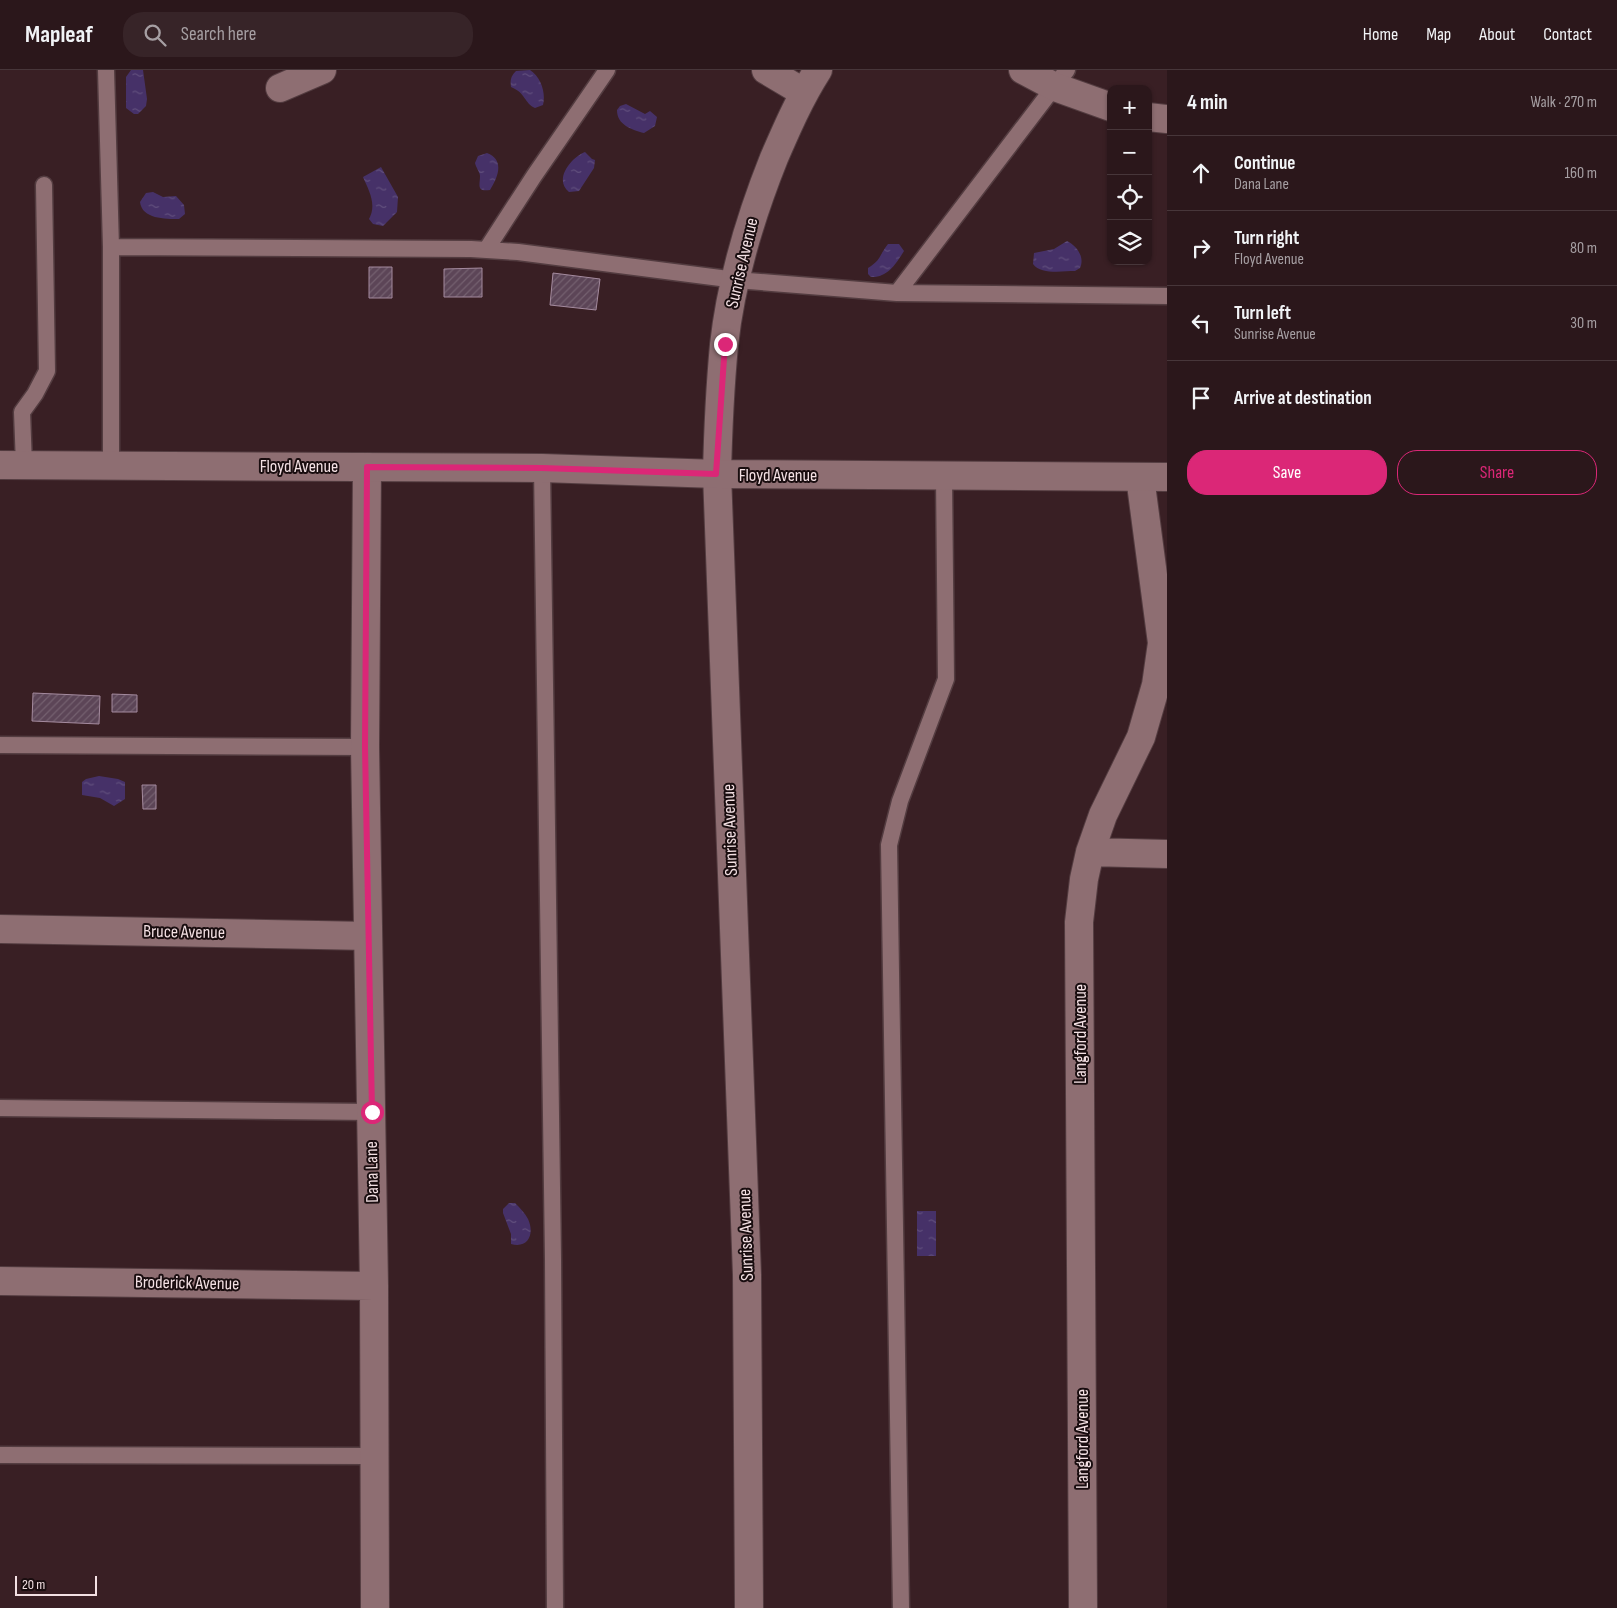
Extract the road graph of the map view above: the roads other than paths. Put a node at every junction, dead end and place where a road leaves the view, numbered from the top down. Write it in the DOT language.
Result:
graph roads {
  1 [pos="106,70"];
  2 [pos="322,70"];
  3 [pos="607,70"];
  4 [pos="766,70"];
  5 [pos="818,70"];
  6 [pos="1023,70"];
  7 [pos="1061,78"];
  8 [pos="280,88"];
  9 [pos="803,92"];
  10 [pos="1107,105"];
  11 [pos="1152,117"];
  12 [pos="1167,119"];
  13 [pos="44,184"];
  14 [pos="111,247"];
  15 [pos="486,250"];
  16 [pos="736,280"];
  17 [pos="897,293"];
  18 [pos="1167,296"];
  19 [pos="12,465"];
  20 [pos="111,466"];
  21 [pos="367,467"];
  22 [pos="542,468"];
  23 [pos="716,474"];
  24 [pos="944,476"];
  25 [pos="1140,477"];
  26 [pos="1167,477"];
  27 [pos="1161,691"];
  28 [pos="0,745"];
  29 [pos="365,747"];
  30 [pos="1090,852"];
  31 [pos="1167,854"];
  32 [pos="0,929"];
  33 [pos="368,936"];
  34 [pos="0,1108"];
  35 [pos="372,1112"];
  36 [pos="0,1281"];
  37 [pos="374,1286"];
  38 [pos="0,1455"];
  39 [pos="375,1456"];
  40 [pos="375,1608"];
  41 [pos="554,1608"];
  42 [pos="749,1608"];
  43 [pos="901,1608"];
  44 [pos="1083,1608"];
  1 -- 14 [label="lane"];
  2 -- 8 [label="street"];
  3 -- 15 [label="lane"];
  4 -- 9 [label="street"];
  5 -- 9 [label="street, Sunrise Avenue"];
  6 -- 7 [label="street"];
  7 -- 10 [label="street"];
  7 -- 17 [label="lane"];
  9 -- 16 [label="street, Sunrise Avenue"];
  11 -- 12 [label="street"];
  13 -- 19 [label="lane"];
  14 -- 15 [label="lane"];
  14 -- 20 [label="lane"];
  15 -- 16 [label="lane"];
  16 -- 17 [label="lane"];
  16 -- 23 [label="street, Sunrise Avenue"];
  17 -- 18 [label="lane"];
  19 -- 20 [label="street, Floyd Avenue"];
  20 -- 21 [label="street, Floyd Avenue"];
  21 -- 22 [label="street, Floyd Avenue"];
  21 -- 29 [label="street, Dana Lane"];
  22 -- 23 [label="street, Floyd Avenue"];
  22 -- 41 [label="lane"];
  23 -- 24 [label="street, Floyd Avenue"];
  23 -- 42 [label="street, Sunrise Avenue"];
  24 -- 25 [label="street, Floyd Avenue"];
  24 -- 43 [label="lane"];
  25 -- 26 [label="street, Floyd Avenue"];
  25 -- 27 [label="street, Langford Avenue"];
  27 -- 30 [label="street, Langford Avenue"];
  28 -- 29 [label="lane"];
  29 -- 33 [label="street, Dana Lane"];
  30 -- 31 [label="street"];
  30 -- 44 [label="street, Langford Avenue"];
  32 -- 33 [label="street, Bruce Avenue"];
  33 -- 35 [label="street, Dana Lane"];
  34 -- 35 [label="lane"];
  35 -- 37 [label="street, Dana Lane"];
  36 -- 37 [label="street, Broderick Avenue"];
  37 -- 39 [label="street, Dana Lane"];
  38 -- 39 [label="lane"];
  39 -- 40 [label="street, Dana Lane"];
}
